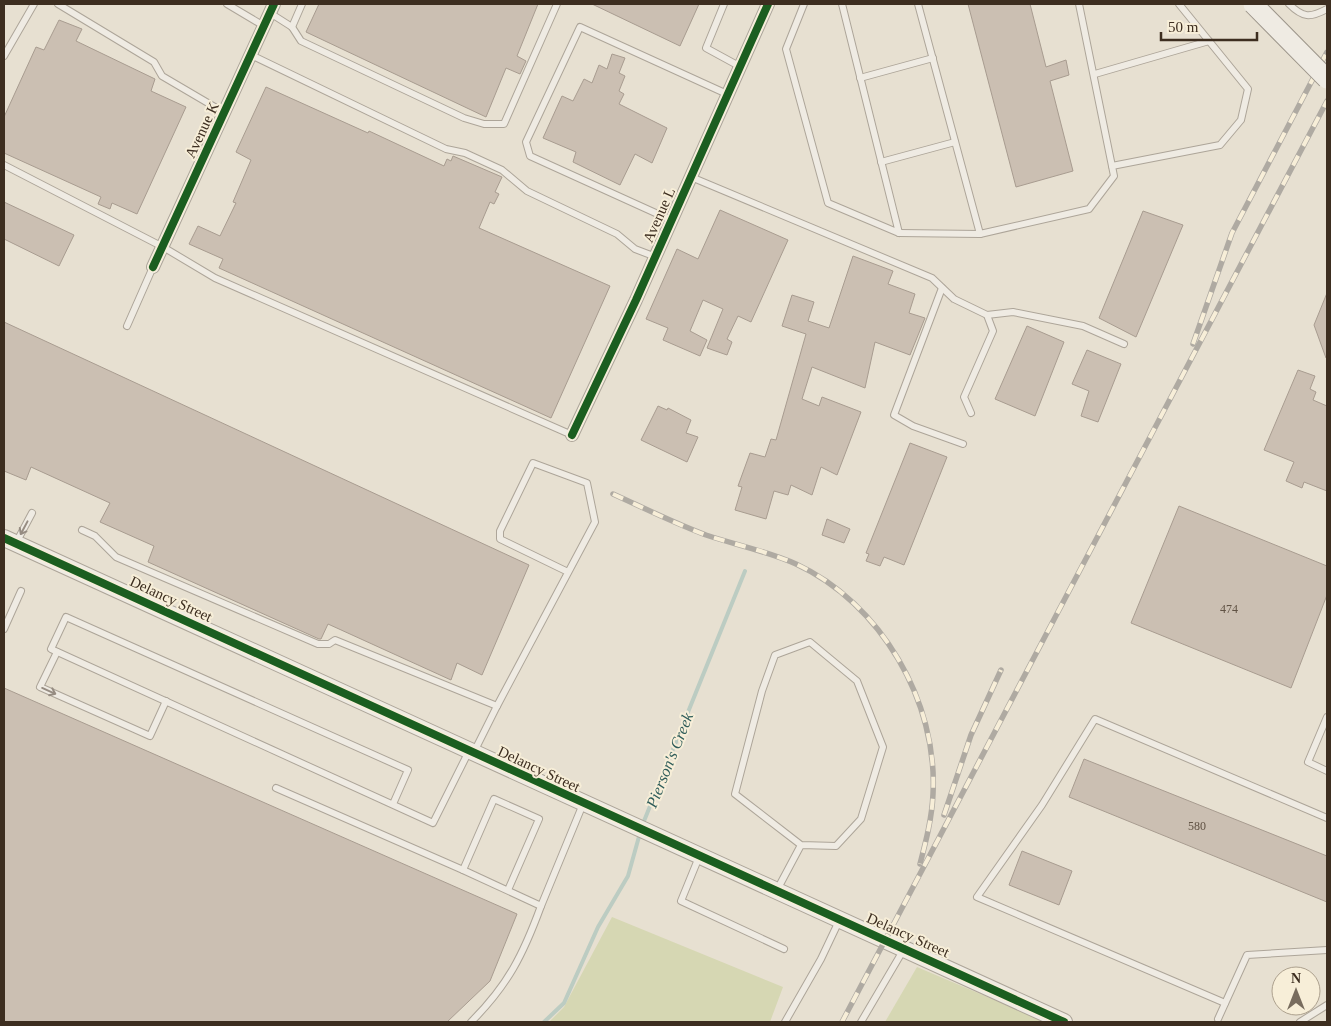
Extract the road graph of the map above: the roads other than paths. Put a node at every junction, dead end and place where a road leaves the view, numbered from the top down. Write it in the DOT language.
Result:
graph roads {
  1 [pos="34,4"];
  2 [pos="58,4"];
  3 [pos="227,4"];
  4 [pos="302,4"];
  5 [pos="556,4"];
  6 [pos="724,4"];
  7 [pos="768,4"];
  8 [pos="804,4"];
  9 [pos="842,4"];
  10 [pos="918,4"];
  11 [pos="1079,4"];
  12 [pos="1179,4"];
  13 [pos="1254,4"];
  14 [pos="1289,4"];
  15 [pos="272,8"];
  16 [pos="1327,9"];
  17 [pos="264,26"];
  18 [pos="292,27"];
  19 [pos="1209,41"];
  20 [pos="251,55"];
  21 [pos="4,56"];
  22 [pos="933,58"];
  23 [pos="740,66"];
  24 [pos="1095,74"];
  25 [pos="860,78"];
  26 [pos="1327,79"];
  27 [pos="727,94"];
  28 [pos="225,113"];
  29 [pos="954,142"];
  30 [pos="881,162"];
  31 [pos="4,164"];
  32 [pos="1112,166"];
  33 [pos="692,177"];
  34 [pos="671,220"];
  35 [pos="899,233"];
  36 [pos="980,234"];
  37 [pos="163,247"];
  38 [pos="656,257"];
  39 [pos="153,268"];
  40 [pos="942,288"];
  41 [pos="987,315"];
  42 [pos="127,326"];
  43 [pos="1124,344"];
  44 [pos="971,413"];
  45 [pos="572,435"];
  46 [pos="963,444"];
  47 [pos="32,513"];
  48 [pos="82,530"];
  49 [pos="10,540"];
  50 [pos="568,572"];
  51 [pos="21,591"];
  52 [pos="4,629"];
  53 [pos="57,652"];
  54 [pos="166,701"];
  55 [pos="497,706"];
  56 [pos="1327,717"];
  57 [pos="471,752"];
  58 [pos="1327,771"];
  59 [pos="276,788"];
  60 [pos="393,804"];
  61 [pos="583,804"];
  62 [pos="1327,818"];
  63 [pos="801,846"];
  64 [pos="699,857"];
  65 [pos="463,870"];
  66 [pos="508,890"];
  67 [pos="776,892"];
  68 [pos="541,906"];
  69 [pos="840,920"];
  70 [pos="904,948"];
  71 [pos="784,949"];
  72 [pos="1327,950"];
  73 [pos="1226,1003"];
  74 [pos="1327,1005"];
  75 [pos="1218,1021"];
  76 [pos="471,1022"];
  77 [pos="785,1022"];
  78 [pos="861,1022"];
  79 [pos="1064,1022"];
  80 [pos="1300,1022"];
  1 -- 21 [label="lane"];
  2 -- 28 [label="lane"];
  3 -- 17 [label="lane"];
  4 -- 18 [label="lane"];
  5 -- 18 [label="lane"];
  6 -- 23 [label="lane"];
  7 -- 23 [label="street, Avenue L"];
  8 -- 35 [label="lane"];
  9 -- 25 [label="lane"];
  10 -- 22 [label="lane"];
  11 -- 24 [label="lane"];
  12 -- 19 [label="lane"];
  13 -- 26 [label="main road, bridge"];
  14 -- 16 [label="lane"];
  15 -- 17 [label="street, Avenue K"];
  15 -- 18 [label="lane"];
  17 -- 20 [label="street, Avenue K"];
  19 -- 24 [label="lane"];
  19 -- 32 [label="lane"];
  20 -- 28 [label="street, Avenue K"];
  20 -- 38 [label="lane"];
  22 -- 25 [label="lane"];
  22 -- 29 [label="lane"];
  23 -- 27 [label="street, Avenue L"];
  24 -- 32 [label="lane"];
  25 -- 30 [label="lane"];
  27 -- 33 [label="street, Avenue L"];
  27 -- 34 [label="lane"];
  28 -- 37 [label="street, Avenue K"];
  29 -- 30 [label="lane"];
  29 -- 36 [label="lane"];
  30 -- 35 [label="lane"];
  31 -- 37 [label="lane"];
  32 -- 36 [label="lane"];
  33 -- 34 [label="street, Avenue L"];
  33 -- 40 [label="lane"];
  34 -- 38 [label="street, Avenue L"];
  35 -- 36 [label="lane"];
  37 -- 39 [label="street, Avenue K"];
  37 -- 45 [label="lane"];
  38 -- 45 [label="street, Avenue L"];
  39 -- 42 [label="lane, Avenue K"];
  40 -- 41 [label="lane"];
  40 -- 46 [label="lane"];
  41 -- 43 [label="lane"];
  41 -- 44 [label="lane"];
  47 -- 49 [label="lane, one-way"];
  48 -- 55 [label="lane"];
  49 -- 57 [label="street, Delancy Street"];
  50 -- 50 [label="lane"];
  50 -- 55 [label="lane"];
  51 -- 52 [label="lane"];
  53 -- 54 [label="lane"];
  53 -- 54 [label="lane, one-way"];
  53 -- 60 [label="lane"];
  54 -- 60 [label="lane"];
  55 -- 57 [label="lane"];
  56 -- 58 [label="lane"];
  57 -- 60 [label="lane"];
  57 -- 61 [label="street, Delancy Street"];
  59 -- 65 [label="lane"];
  61 -- 64 [label="street, Delancy Street"];
  61 -- 68 [label="lane"];
  62 -- 73 [label="lane"];
  63 -- 63 [label="lane"];
  63 -- 67 [label="lane"];
  64 -- 67 [label="street, Delancy Street"];
  64 -- 71 [label="lane"];
  65 -- 66 [label="lane"];
  65 -- 66 [label="lane"];
  66 -- 68 [label="lane"];
  67 -- 69 [label="street, Delancy Street"];
  68 -- 76 [label="lane"];
  69 -- 70 [label="street, Delancy Street"];
  69 -- 77 [label="lane"];
  70 -- 78 [label="lane"];
  70 -- 79 [label="street, Delancy Street"];
  72 -- 73 [label="lane"];
  73 -- 75 [label="lane"];
  74 -- 80 [label="lane"];
}
